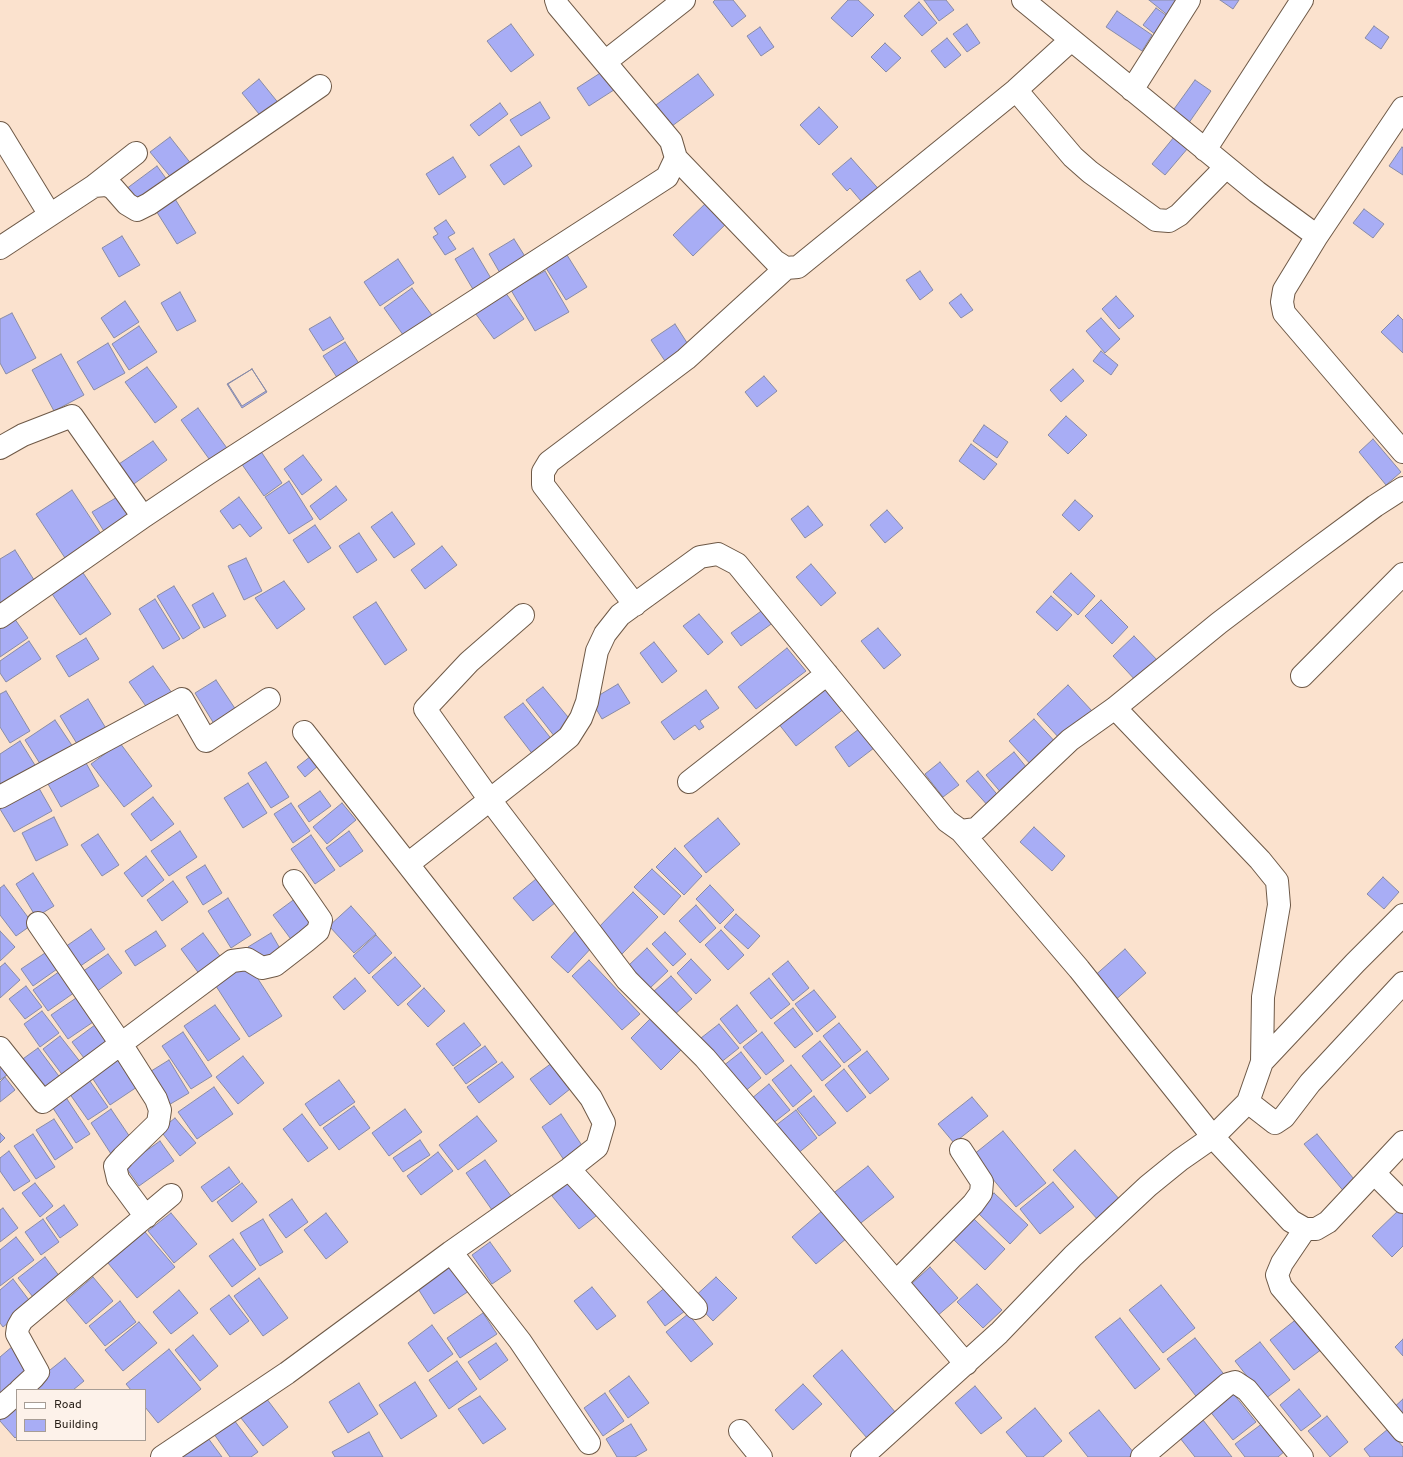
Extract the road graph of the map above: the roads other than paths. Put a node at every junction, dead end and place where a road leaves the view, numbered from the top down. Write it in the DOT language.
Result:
graph roads {
  1 [pos="556,0"];
  2 [pos="1023,0"];
  3 [pos="1189,0"];
  4 [pos="1302,0"];
  5 [pos="671,4"];
  6 [pos="1071,40"];
  7 [pos="605,62"];
  8 [pos="320,86"];
  9 [pos="1016,90"];
  10 [pos="1132,90"];
  11 [pos="1403,108"];
  12 [pos="0,133"];
  13 [pos="1205,150"];
  14 [pos="136,153"];
  15 [pos="676,158"];
  16 [pos="1226,167"];
  17 [pos="94,186"];
  18 [pos="50,215"];
  19 [pos="1316,236"];
  20 [pos="0,248"];
  21 [pos="786,268"];
  22 [pos="0,448"];
  23 [pos="1403,452"];
  24 [pos="1403,488"];
  25 [pos="143,516"];
  26 [pos="1403,574"];
  27 [pos="635,605"];
  28 [pos="523,615"];
  29 [pos="0,617"];
  30 [pos="827,674"];
  31 [pos="1302,676"];
  32 [pos="269,699"];
  33 [pos="1115,708"];
  34 [pos="304,732"];
  35 [pos="689,782"];
  36 [pos="0,797"];
  37 [pos="490,800"];
  38 [pos="961,831"];
  39 [pos="408,864"];
  40 [pos="294,881"];
  41 [pos="1403,915"];
  42 [pos="38,923"];
  43 [pos="1403,983"];
  44 [pos="121,1044"];
  45 [pos="0,1048"];
  46 [pos="1262,1062"];
  47 [pos="1248,1102"];
  48 [pos="1212,1137"];
  49 [pos="1403,1142"];
  50 [pos="961,1150"];
  51 [pos="569,1169"];
  52 [pos="1374,1173"];
  53 [pos="171,1195"];
  54 [pos="1403,1202"];
  55 [pos="146,1217"];
  56 [pos="1305,1229"];
  57 [pos="451,1252"];
  58 [pos="896,1282"];
  59 [pos="696,1308"];
  60 [pos="966,1364"];
  61 [pos="21,1389"];
  62 [pos="16,1394"];
  63 [pos="0,1408"];
  64 [pos="740,1431"];
  65 [pos="1403,1431"];
  66 [pos="590,1443"];
  67 [pos="162,1457"];
  68 [pos="761,1457"];
  69 [pos="862,1457"];
  70 [pos="1142,1457"];
  71 [pos="1302,1457"];
  1 -- 7 [label="street"];
  2 -- 6 [label="street"];
  3 -- 10 [label="street"];
  4 -- 13 [label="street"];
  5 -- 7 [label="street"];
  6 -- 9 [label="street"];
  6 -- 10 [label="street"];
  7 -- 15 [label="street"];
  8 -- 17 [label="street"];
  9 -- 16 [label="street"];
  9 -- 21 [label="street"];
  10 -- 13 [label="street"];
  11 -- 19 [label="street"];
  12 -- 18 [label="street"];
  13 -- 16 [label="street"];
  14 -- 17 [label="street"];
  15 -- 21 [label="street"];
  15 -- 25 [label="street"];
  16 -- 19 [label="street"];
  17 -- 18 [label="street"];
  18 -- 20 [label="street"];
  19 -- 23 [label="street"];
  21 -- 27 [label="street"];
  22 -- 25 [label="street"];
  24 -- 33 [label="street"];
  25 -- 29 [label="street"];
  26 -- 31 [label="street"];
  27 -- 30 [label="street"];
  27 -- 37 [label="street"];
  28 -- 37 [label="street"];
  30 -- 35 [label="street"];
  30 -- 38 [label="street"];
  32 -- 36 [label="street"];
  33 -- 38 [label="street"];
  33 -- 46 [label="street"];
  34 -- 39 [label="street"];
  37 -- 39 [label="street"];
  37 -- 58 [label="street"];
  38 -- 48 [label="street"];
  39 -- 51 [label="street"];
  40 -- 44 [label="street"];
  41 -- 46 [label="street"];
  42 -- 44 [label="street"];
  43 -- 47 [label="street"];
  44 -- 45 [label="street"];
  44 -- 55 [label="street"];
  46 -- 47 [label="street"];
  47 -- 48 [label="street"];
  48 -- 56 [label="street"];
  48 -- 60 [label="street"];
  49 -- 52 [label="street"];
  50 -- 58 [label="street"];
  51 -- 57 [label="street"];
  51 -- 59 [label="street"];
  52 -- 54 [label="street"];
  52 -- 56 [label="street"];
  53 -- 55 [label="street"];
  55 -- 61 [label="street"];
  56 -- 65 [label="street"];
  57 -- 66 [label="street"];
  57 -- 67 [label="street"];
  58 -- 60 [label="street"];
  60 -- 69 [label="street"];
  62 -- 63 [label="street"];
  64 -- 68 [label="street"];
  70 -- 71 [label="street"];
}
